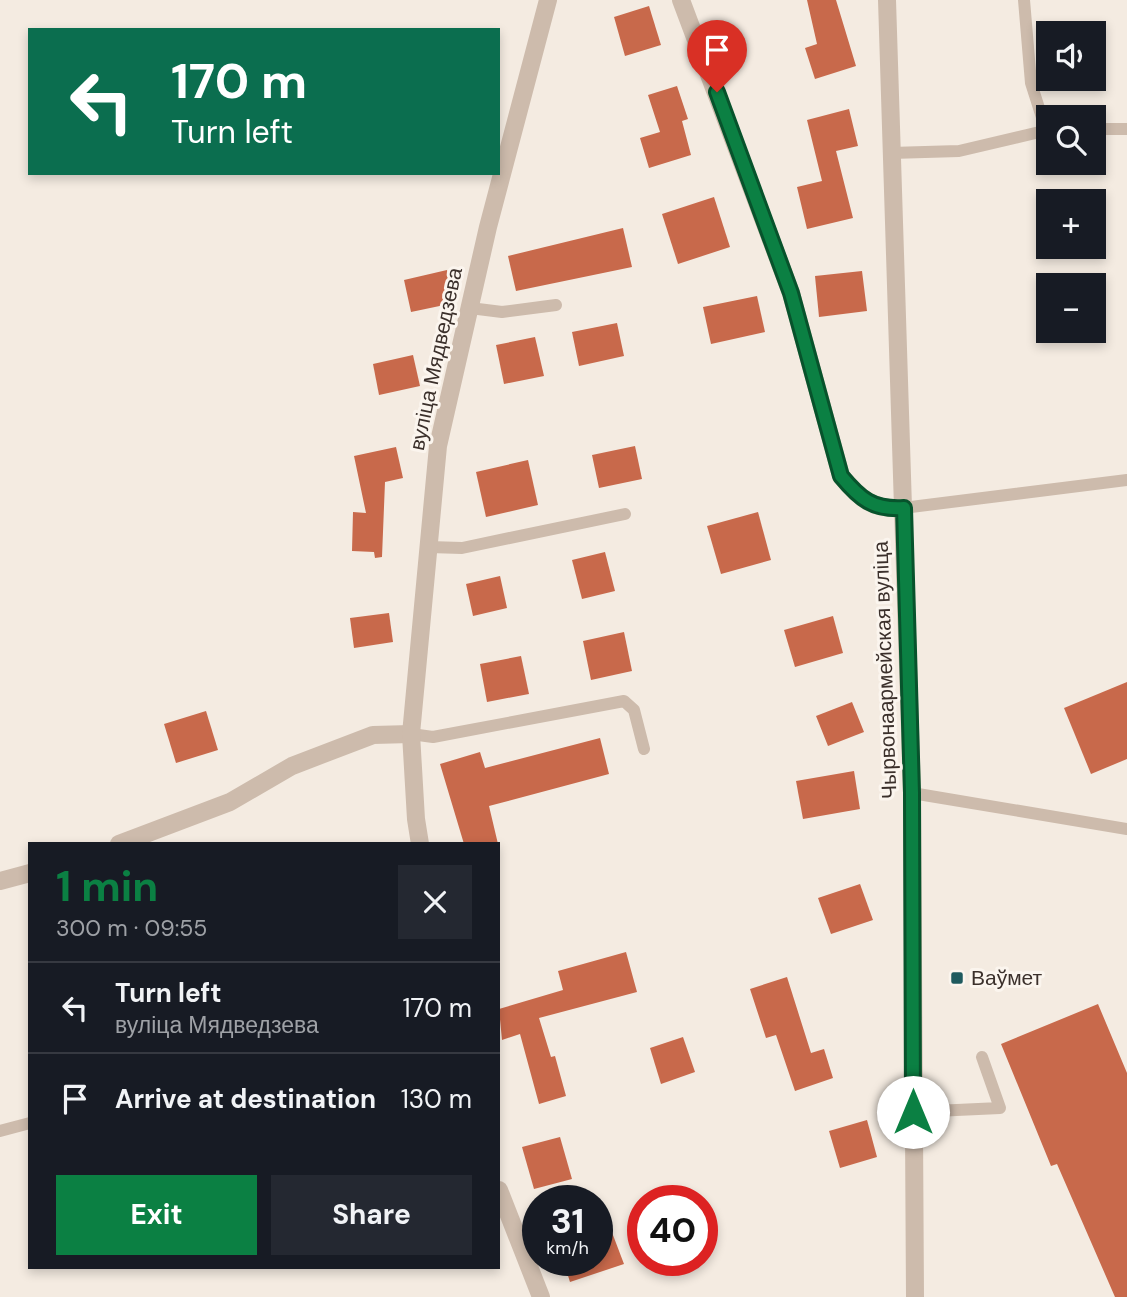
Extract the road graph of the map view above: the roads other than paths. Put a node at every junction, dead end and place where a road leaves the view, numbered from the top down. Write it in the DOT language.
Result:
graph roads {
  1 [pos="548,0"];
  2 [pos="681,0"];
  3 [pos="887,0"];
  4 [pos="1024,0"];
  5 [pos="1038,105"];
  6 [pos="1106,129"];
  7 [pos="1127,129"];
  8 [pos="1036,133"];
  9 [pos="891,153"];
  10 [pos="556,305"];
  11 [pos="470,308"];
  12 [pos="1127,480"];
  13 [pos="904,508"];
  14 [pos="625,514"];
  15 [pos="429,547"];
  16 [pos="411,734"];
  17 [pos="643,749"];
  18 [pos="912,793"];
  19 [pos="1127,829"];
  20 [pos="124,842"];
  21 [pos="420,842"];
  22 [pos="28,874"];
  23 [pos="0,881"];
  24 [pos="982,1057"];
  25 [pos="913,1112"];
  26 [pos="28,1124"];
  27 [pos="0,1131"];
  28 [pos="500,1193"];
  29 [pos="541,1297"];
  30 [pos="915,1297"];
  1 -- 11 [label="street, вуліца Мядведзева"];
  2 -- 13 [label="street"];
  3 -- 9 [label="street, Чырвонаармейская вуліца"];
  4 -- 5 [label="lane"];
  6 -- 7 [label="lane"];
  8 -- 9 [label="lane"];
  9 -- 13 [label="street, Чырвонаармейская вуліца"];
  10 -- 11 [label="lane"];
  11 -- 15 [label="street, вуліца Мядведзева"];
  12 -- 13 [label="lane"];
  13 -- 18 [label="street, Чырвонаармейская вуліца"];
  14 -- 15 [label="lane"];
  15 -- 16 [label="street, вуліца Мядведзева"];
  16 -- 17 [label="lane"];
  16 -- 20 [label="street"];
  16 -- 21 [label="street, вуліца Мядведзева"];
  18 -- 19 [label="lane"];
  18 -- 25 [label="street, Чырвонаармейская вуліца"];
  22 -- 23 [label="street"];
  24 -- 25 [label="lane"];
  25 -- 30 [label="street, Чырвонаармейская вуліца"];
  26 -- 27 [label="lane"];
  28 -- 29 [label="street"];
}
